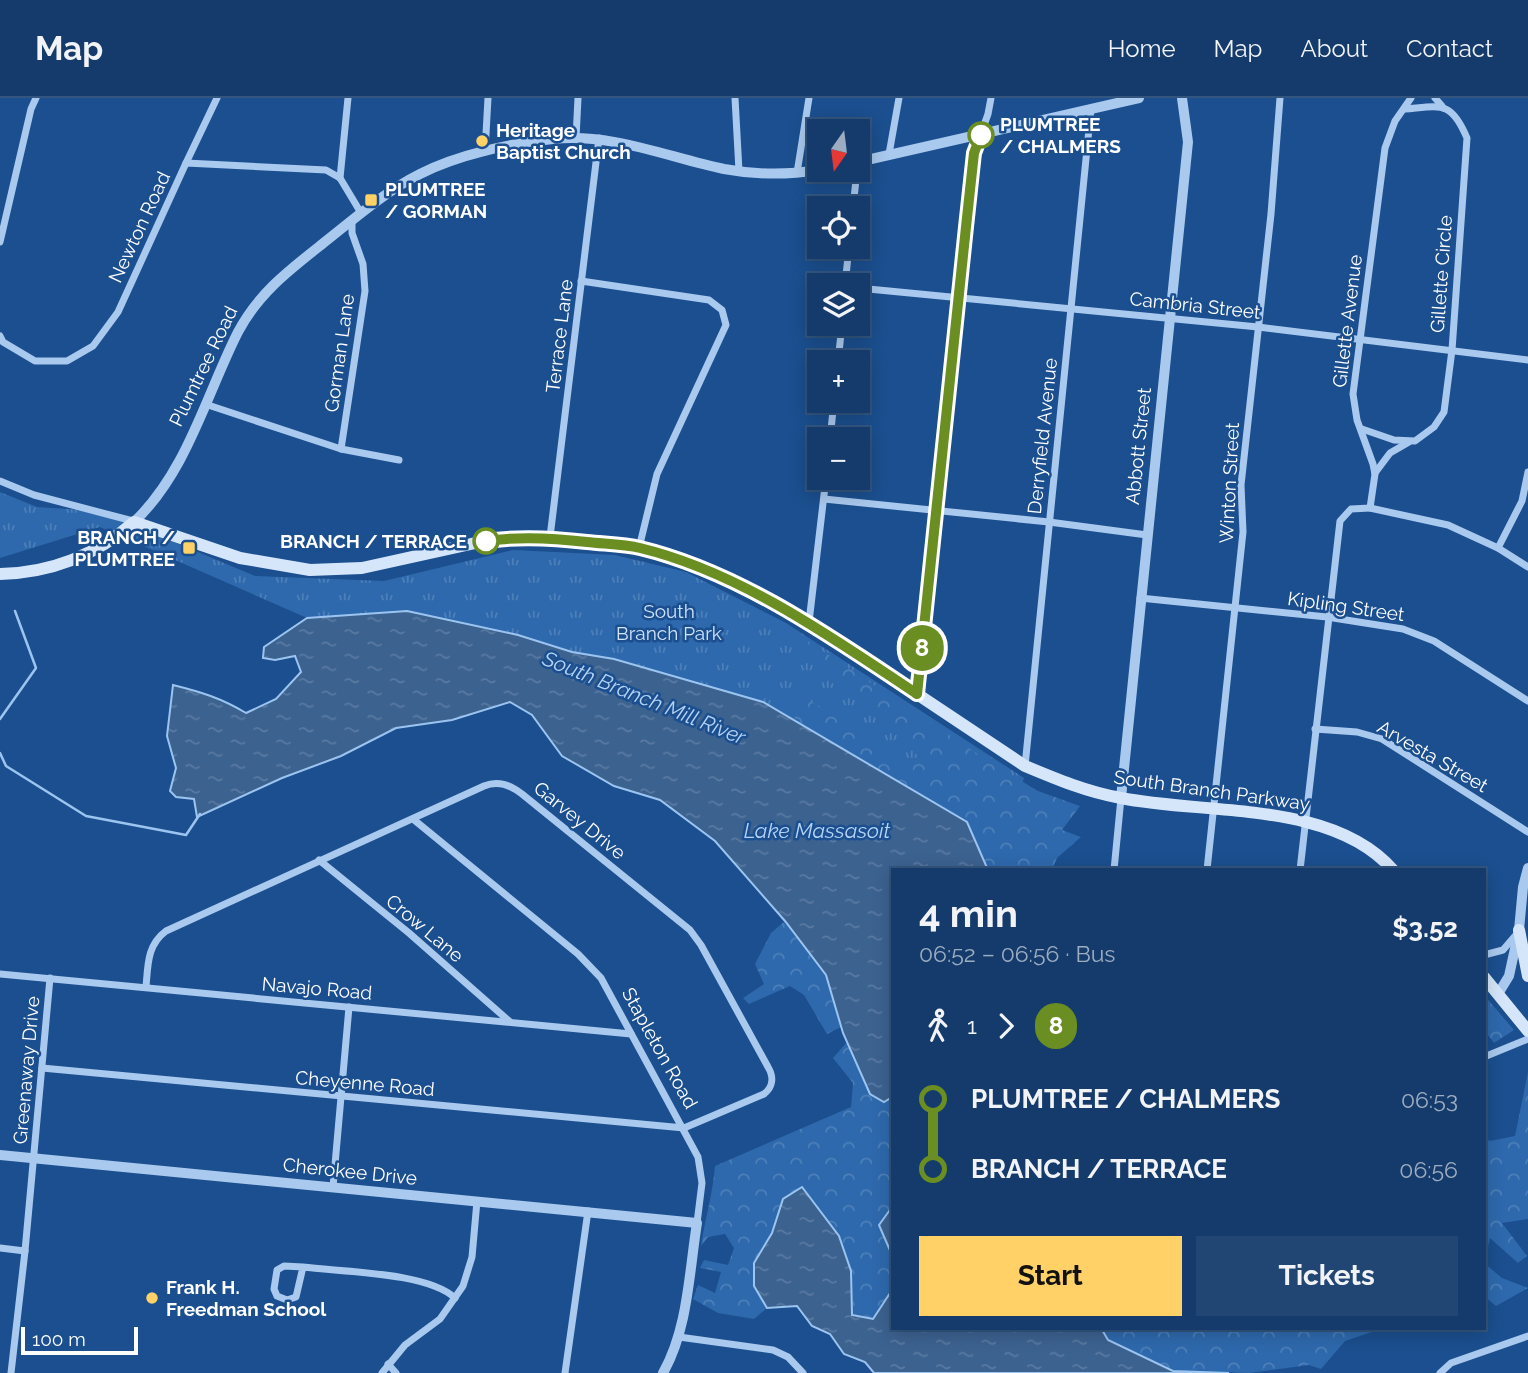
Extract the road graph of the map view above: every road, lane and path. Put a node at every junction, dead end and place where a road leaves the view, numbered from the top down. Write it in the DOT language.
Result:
graph roads {
  1 [pos="36,98"];
  2 [pos="217,98"];
  3 [pos="348,98"];
  4 [pos="488,98"];
  5 [pos="578,98"];
  6 [pos="735,98"];
  7 [pos="809,98"];
  8 [pos="899,98"];
  9 [pos="991,98"];
  10 [pos="1139,98"];
  11 [pos="1182,98"];
  12 [pos="1280,98"];
  13 [pos="1411,98"];
  14 [pos="1435,98"];
  15 [pos="1442,106"];
  16 [pos="1091,109"];
  17 [pos="1405,109"];
  18 [pos="981,135"];
  19 [pos="576,138"];
  20 [pos="598,138"];
  21 [pos="485,152"];
  22 [pos="889,154"];
  23 [pos="870,159"];
  24 [pos="186,163"];
  25 [pos="739,171"];
  26 [pos="807,172"];
  27 [pos="797,173"];
  28 [pos="340,178"];
  29 [pos="361,213"];
  30 [pos="352,221"];
  31 [pos="0,242"];
  32 [pos="581,281"];
  33 [pos="870,289"];
  34 [pos="958,297"];
  35 [pos="1070,308"];
  36 [pos="1169,318"];
  37 [pos="1258,327"];
  38 [pos="0,337"];
  39 [pos="1361,339"];
  40 [pos="1452,350"];
  41 [pos="1528,360"];
  42 [pos="205,404"];
  43 [pos="1362,429"];
  44 [pos="1415,440"];
  45 [pos="341,449"];
  46 [pos="399,460"];
  47 [pos="1528,472"];
  48 [pos="1375,474"];
  49 [pos="0,481"];
  50 [pos="825,490"];
  51 [pos="824,499"];
  52 [pos="1370,508"];
  53 [pos="937,511"];
  54 [pos="134,522"];
  55 [pos="1049,522"];
  56 [pos="1147,536"];
  57 [pos="550,537"];
  58 [pos="639,548"];
  59 [pos="1498,548"];
  60 [pos="1528,567"];
  61 [pos="0,574"];
  62 [pos="1140,598"];
  63 [pos="1235,610"];
  64 [pos="1327,617"];
  65 [pos="809,622"];
  66 [pos="917,694"];
  67 [pos="1528,701"];
  68 [pos="1315,729"];
  69 [pos="1025,766"];
  70 [pos="1121,798"];
  71 [pos="1214,810"];
  72 [pos="413,819"];
  73 [pos="1305,821"];
  74 [pos="1528,832"];
  75 [pos="319,860"];
  76 [pos="1114,868"];
  77 [pos="1207,868"];
  78 [pos="1300,868"];
  79 [pos="1390,868"];
  80 [pos="1528,868"];
  81 [pos="1518,930"];
  82 [pos="1486,955"];
  83 [pos="0,974"];
  84 [pos="1528,976"];
  85 [pos="50,978"];
  86 [pos="1486,980"];
  87 [pos="146,987"];
  88 [pos="1498,995"];
  89 [pos="349,1007"];
  90 [pos="509,1022"];
  91 [pos="1528,1031"];
  92 [pos="631,1034"];
  93 [pos="1528,1039"];
  94 [pos="1486,1056"];
  95 [pos="42,1068"];
  96 [pos="340,1096"];
  97 [pos="684,1128"];
  98 [pos="0,1155"];
  99 [pos="33,1158"];
  100 [pos="333,1187"];
  101 [pos="477,1200"];
  102 [pos="588,1211"];
  103 [pos="697,1223"];
  104 [pos="0,1248"];
  105 [pos="25,1251"];
  106 [pos="303,1268"];
  107 [pos="455,1298"];
  108 [pos="678,1336"];
  109 [pos="1528,1336"];
  110 [pos="388,1364"];
  111 [pos="11,1373"];
  112 [pos="382,1373"];
  113 [pos="396,1373"];
  114 [pos="565,1373"];
  115 [pos="663,1373"];
  116 [pos="803,1373"];
  117 [pos="1440,1373"];
  1 -- 31 [label="street"];
  2 -- 24 [label="street"];
  3 -- 28 [label="street"];
  4 -- 21 [label="street"];
  5 -- 19 [label="street"];
  6 -- 25 [label="street"];
  7 -- 27 [label="street"];
  8 -- 22 [label="street"];
  9 -- 18 [label="street"];
  10 -- 16 [label="street"];
  11 -- 36 [label="street, Abbott Street"];
  12 -- 37 [label="street, Winton Street"];
  13 -- 17 [label="street, Gillette Avenue"];
  14 -- 15 [label="street, Gillette Circle"];
  15 -- 17 [label="street"];
  15 -- 40 [label="street, Gillette Circle"];
  16 -- 18 [label="street"];
  16 -- 35 [label="street, Derryfield Avenue"];
  17 -- 39 [label="street, Gillette Avenue"];
  18 -- 22 [label="street"];
  18 -- 34 [label="street"];
  19 -- 20 [label="street, Plumtree Road"];
  19 -- 21 [label="street, Plumtree Road"];
  20 -- 25 [label="street, Plumtree Road"];
  20 -- 32 [label="street, Terrace Lane"];
  21 -- 29 [label="street, Plumtree Road"];
  22 -- 23 [label="street"];
  24 -- 28 [label="street, Newton Road"];
  24 -- 38 [label="street, Newton Road"];
  25 -- 27 [label="street, Plumtree Road"];
  26 -- 27 [label="street, Plumtree Road"];
  28 -- 29 [label="street"];
  29 -- 30 [label="street, Plumtree Road"];
  30 -- 42 [label="street, Plumtree Road"];
  30 -- 45 [label="street, Gorman Lane"];
  32 -- 57 [label="street, Terrace Lane"];
  32 -- 58 [label="street"];
  33 -- 34 [label="street, Cambria Street"];
  34 -- 35 [label="street, Cambria Street"];
  34 -- 53 [label="street"];
  35 -- 36 [label="street, Cambria Street"];
  35 -- 55 [label="street, Derryfield Avenue"];
  36 -- 37 [label="street, Cambria Street"];
  36 -- 56 [label="street, Abbott Street"];
  37 -- 39 [label="street, Cambria Street"];
  37 -- 63 [label="street, Winton Street"];
  39 -- 40 [label="street, Cambria Street"];
  39 -- 43 [label="street, Gillette Avenue"];
  40 -- 41 [label="street, Cambria Street"];
  40 -- 44 [label="street, Gillette Circle"];
  42 -- 45 [label="street"];
  42 -- 54 [label="street, Plumtree Road"];
  43 -- 44 [label="street"];
  43 -- 48 [label="street, Gillette Avenue"];
  44 -- 48 [label="street, Gillette Circle"];
  45 -- 46 [label="street"];
  47 -- 59 [label="street"];
  48 -- 52 [label="street, Gillette Avenue"];
  49 -- 54 [label="street, South Branch Parkway"];
  50 -- 51 [label="street"];
  51 -- 53 [label="street"];
  51 -- 65 [label="street"];
  52 -- 59 [label="street"];
  52 -- 64 [label="street"];
  53 -- 55 [label="street"];
  53 -- 66 [label="street"];
  54 -- 57 [label="main road, South Branch Parkway"];
  54 -- 61 [label="main road, Plumtree Road"];
  55 -- 56 [label="street"];
  55 -- 69 [label="street, Derryfield Avenue"];
  56 -- 62 [label="street, Abbott Street"];
  57 -- 58 [label="main road, South Branch Parkway"];
  58 -- 65 [label="main road, South Branch Parkway"];
  59 -- 60 [label="street"];
  62 -- 63 [label="street, Kipling Street"];
  62 -- 70 [label="street, Abbott Street"];
  63 -- 64 [label="street, Kipling Street"];
  63 -- 71 [label="street, Winton Street"];
  64 -- 67 [label="street, Kipling Street"];
  64 -- 68 [label="street"];
  65 -- 66 [label="main road, South Branch Parkway"];
  66 -- 69 [label="main road, South Branch Parkway"];
  68 -- 73 [label="street"];
  68 -- 74 [label="street, Arvesta Street"];
  69 -- 70 [label="main road, South Branch Parkway"];
  70 -- 71 [label="main road, South Branch Parkway"];
  70 -- 76 [label="street"];
  71 -- 73 [label="main road, South Branch Parkway"];
  71 -- 77 [label="street, Winton Street"];
  72 -- 75 [label="street, Garvey Drive"];
  72 -- 92 [label="street, Stapleton Road"];
  72 -- 97 [label="street, Garvey Drive"];
  73 -- 78 [label="street"];
  73 -- 79 [label="main road, South Branch Parkway"];
  75 -- 87 [label="street, Garvey Drive"];
  75 -- 90 [label="street, Crow Lane"];
  80 -- 81 [label="street"];
  81 -- 82 [label="street"];
  81 -- 84 [label="main road"];
  81 -- 88 [label="street"];
  83 -- 85 [label="street, Navajo Road"];
  85 -- 87 [label="street, Navajo Road"];
  85 -- 95 [label="street, Greenaway Drive"];
  86 -- 88 [label="main road"];
  87 -- 89 [label="street, Navajo Road"];
  88 -- 91 [label="main road"];
  89 -- 90 [label="street, Navajo Road"];
  89 -- 96 [label="street"];
  90 -- 92 [label="street, Navajo Road"];
  92 -- 97 [label="street, Stapleton Road"];
  93 -- 94 [label="street"];
  95 -- 96 [label="street, Cheyenne Road"];
  95 -- 99 [label="street, Greenaway Drive"];
  96 -- 97 [label="street, Cheyenne Road"];
  96 -- 100 [label="street"];
  97 -- 103 [label="street, Stapleton Road"];
  98 -- 99 [label="street, Cherokee Drive"];
  99 -- 100 [label="street, Cherokee Drive"];
  99 -- 105 [label="street, Greenaway Drive"];
  100 -- 101 [label="street, Cherokee Drive"];
  101 -- 102 [label="street, Cherokee Drive"];
  101 -- 107 [label="street"];
  102 -- 103 [label="street, Cherokee Drive"];
  102 -- 114 [label="street"];
  103 -- 108 [label="street, Stapleton Road"];
  104 -- 105 [label="street"];
  105 -- 111 [label="street, Greenaway Drive"];
  106 -- 106 [label="street"];
  106 -- 107 [label="street"];
  107 -- 110 [label="street"];
  108 -- 115 [label="street, Stapleton Road"];
  108 -- 116 [label="street"];
  109 -- 117 [label="street"];
  110 -- 112 [label="street"];
  110 -- 113 [label="street"];
}
